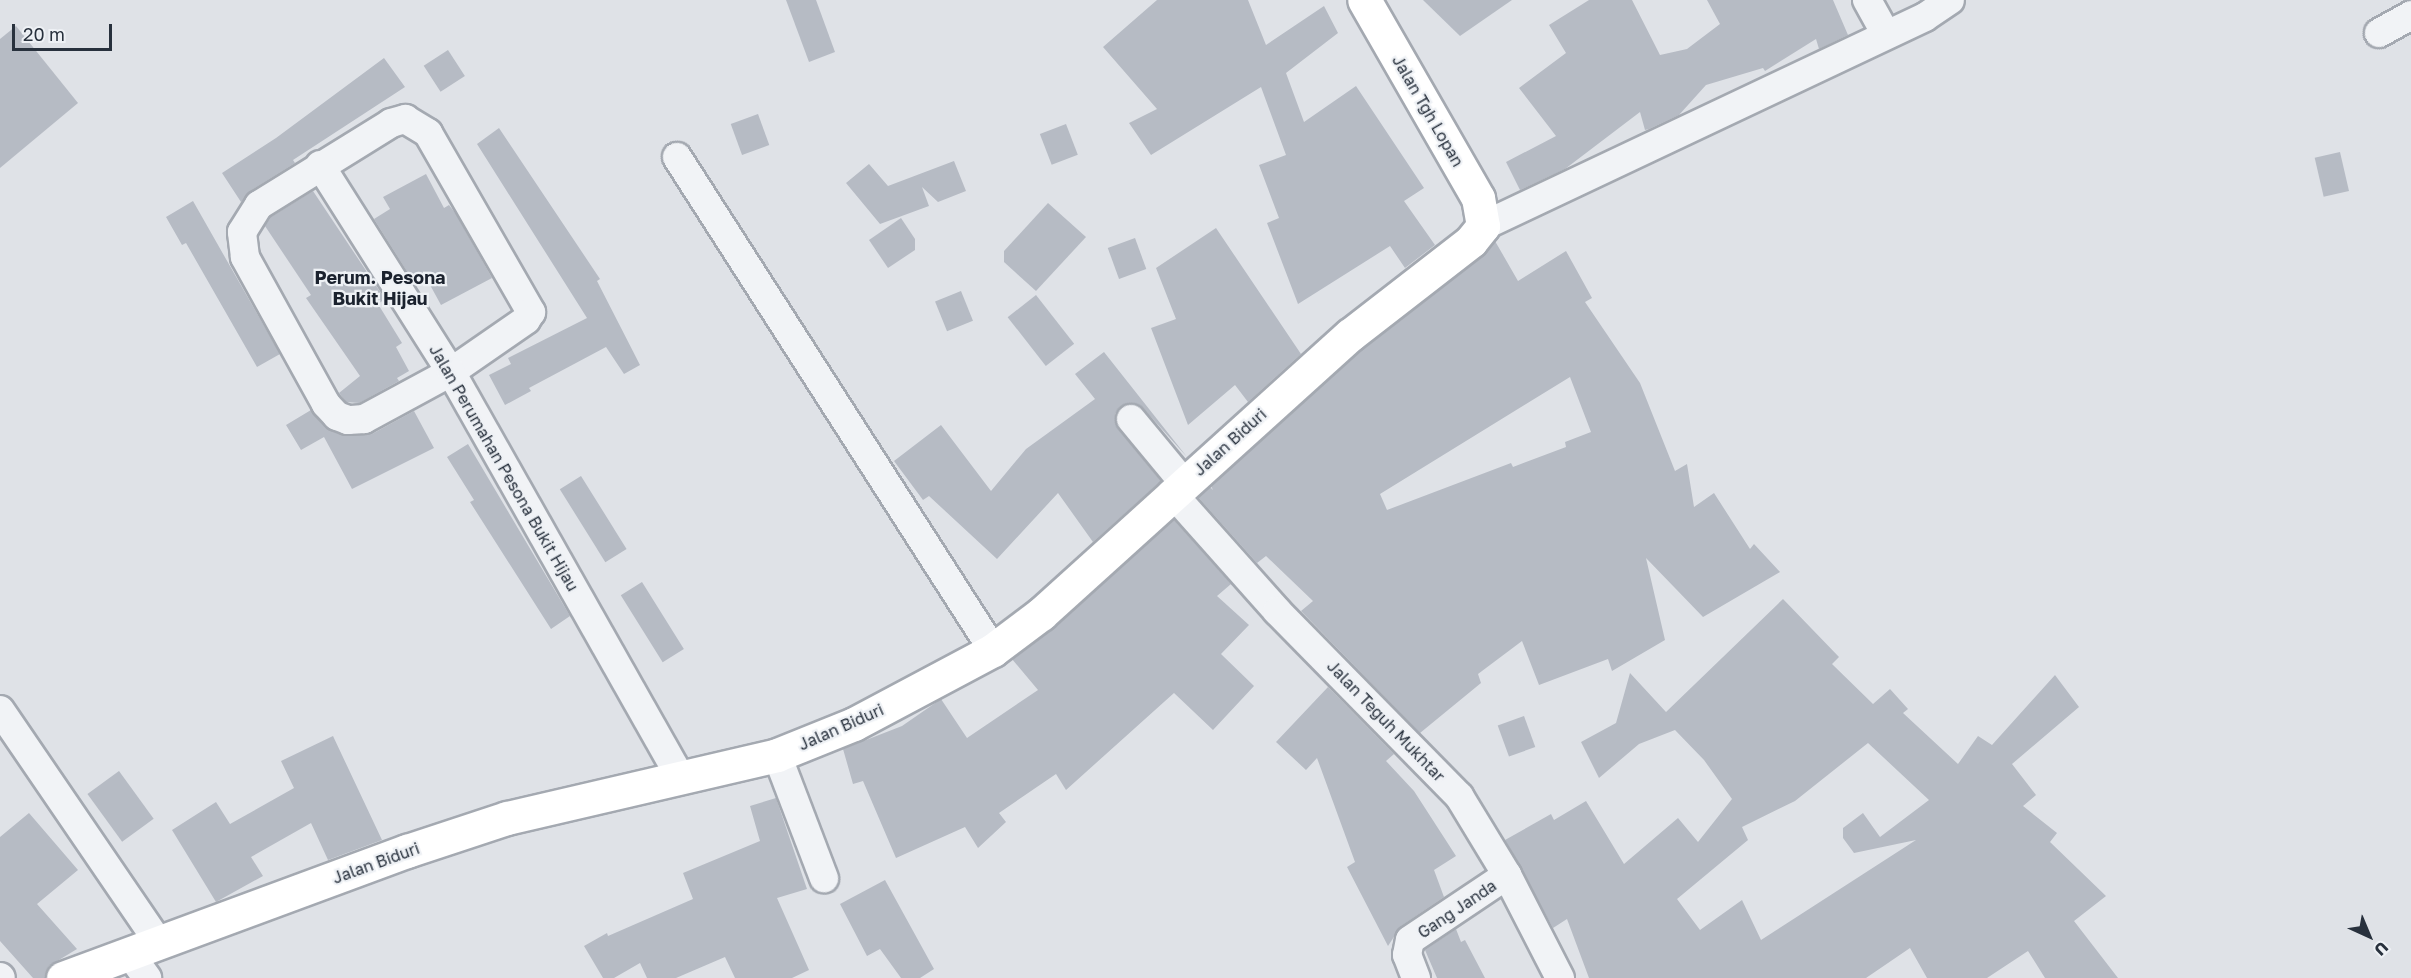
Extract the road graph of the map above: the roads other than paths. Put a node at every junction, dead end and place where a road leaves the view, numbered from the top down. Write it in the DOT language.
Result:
graph roads {
  1 [pos="1364,0"];
  2 [pos="1867,0"];
  3 [pos="1950,0"];
  4 [pos="2411,15"];
  5 [pos="2379,33"];
  6 [pos="1886,34"];
  7 [pos="677,157"];
  8 [pos="320,165"];
  9 [pos="1483,226"];
  10 [pos="451,372"];
  11 [pos="1131,419"];
  12 [pos="1178,488"];
  13 [pos="993,650"];
  14 [pos="0,710"];
  15 [pos="777,755"];
  16 [pos="679,775"];
  17 [pos="1507,875"];
  18 [pos="824,878"];
  19 [pos="145,958"];
  20 [pos="63,978"];
  21 [pos="1416,978"];
  22 [pos="1560,978"];
  1 -- 9 [label="street, Jalan Tgh Lopan"];
  2 -- 6 [label="street"];
  3 -- 6 [label="street"];
  4 -- 5 [label="street"];
  6 -- 9 [label="street"];
  7 -- 13 [label="street"];
  8 -- 10 [label="street, Jalan Perumahan Pesona Bukit Hijau"];
  8 -- 10 [label="street"];
  8 -- 10 [label="street"];
  9 -- 12 [label="street, Jalan Biduri"];
  10 -- 16 [label="street, Jalan Perumahan Pesona Bukit Hijau"];
  11 -- 12 [label="street, Jalan Teguh Mukhtar"];
  12 -- 13 [label="street, Jalan Biduri"];
  12 -- 17 [label="street, Jalan Teguh Mukhtar"];
  13 -- 15 [label="street, Jalan Biduri"];
  14 -- 19 [label="street"];
  15 -- 16 [label="street, Jalan Biduri"];
  15 -- 18 [label="street"];
  16 -- 19 [label="street, Jalan Biduri"];
  17 -- 21 [label="street, Gang Janda"];
  17 -- 22 [label="street, Jalan Teguh Mukhtar"];
  19 -- 20 [label="street, Jalan Biduri"];
}
